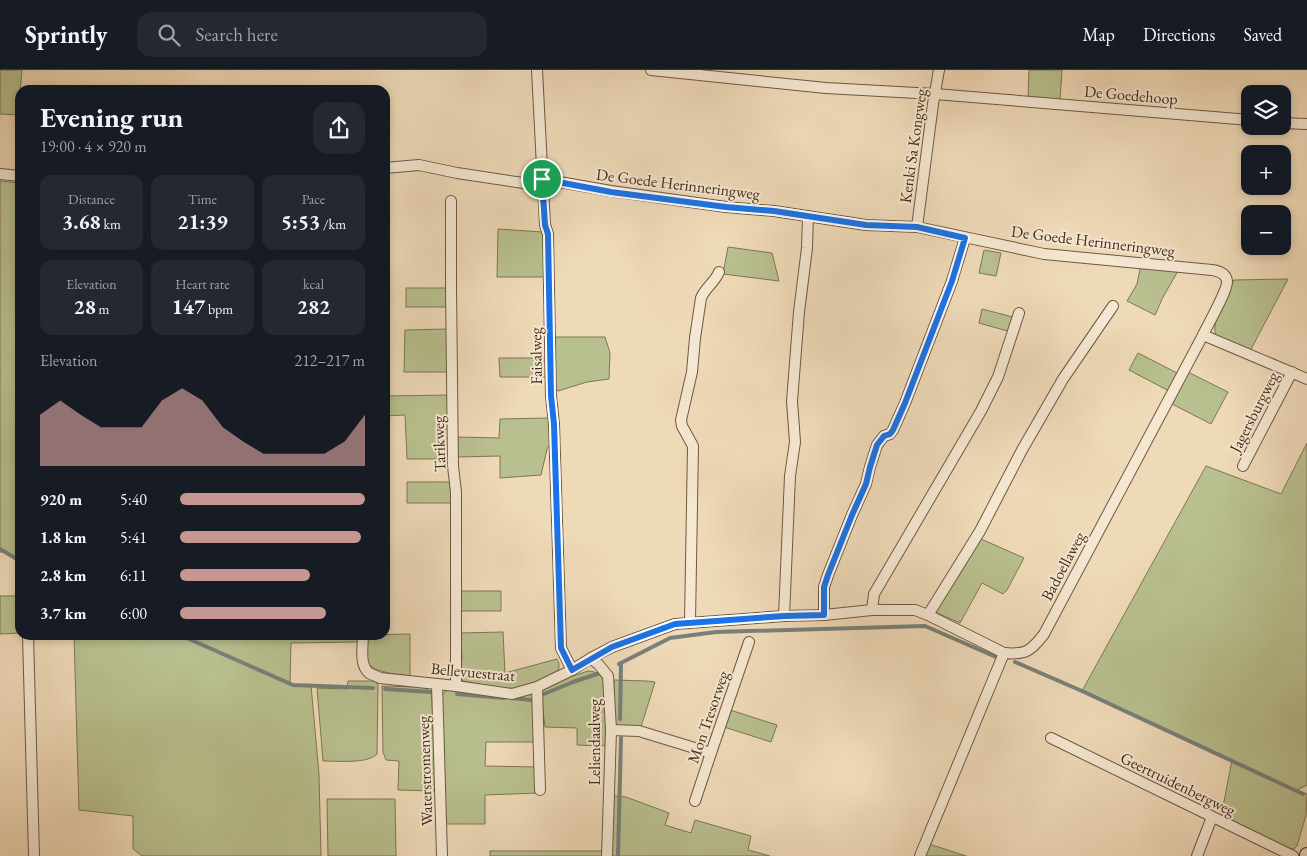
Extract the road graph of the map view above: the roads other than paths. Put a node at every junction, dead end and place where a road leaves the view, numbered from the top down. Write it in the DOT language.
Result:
graph roads {
  1 [pos="537,70"];
  2 [pos="650,70"];
  3 [pos="939,70"];
  4 [pos="935,94"];
  5 [pos="1241,119"];
  6 [pos="1291,123"];
  7 [pos="1307,124"];
  8 [pos="390,168"];
  9 [pos="0,174"];
  10 [pos="15,176"];
  11 [pos="542,183"];
  12 [pos="451,201"];
  13 [pos="808,216"];
  14 [pos="917,227"];
  15 [pos="965,238"];
  16 [pos="719,272"];
  17 [pos="1224,274"];
  18 [pos="1113,306"];
  19 [pos="1020,313"];
  20 [pos="1203,335"];
  21 [pos="1292,372"];
  22 [pos="1307,379"];
  23 [pos="1244,466"];
  24 [pos="872,610"];
  25 [pos="824,615"];
  26 [pos="928,615"];
  27 [pos="784,616"];
  28 [pos="690,622"];
  29 [pos="28,640"];
  30 [pos="362,640"];
  31 [pos="750,642"];
  32 [pos="1004,653"];
  33 [pos="591,658"];
  34 [pos="572,670"];
  35 [pos="437,684"];
  36 [pos="456,686"];
  37 [pos="537,687"];
  38 [pos="611,730"];
  39 [pos="1051,738"];
  40 [pos="711,753"];
  41 [pos="540,790"];
  42 [pos="695,801"];
  43 [pos="1212,818"];
  44 [pos="34,856"];
  45 [pos="442,856"];
  46 [pos="607,856"];
  47 [pos="920,856"];
  48 [pos="1197,856"];
  49 [pos="1293,856"];
  1 -- 11 [label="street, Faisalweg"];
  2 -- 4 [label="street, De Goedehoop"];
  3 -- 4 [label="street, Kenki Sa Kongweg"];
  4 -- 5 [label="street, De Goedehoop"];
  4 -- 14 [label="street, Kenki Sa Kongweg"];
  6 -- 7 [label="street"];
  8 -- 11 [label="street, De Goede Herinneringweg"];
  9 -- 10 [label="street"];
  11 -- 13 [label="street, De Goede Herinneringweg"];
  11 -- 34 [label="street, Faisalweg"];
  12 -- 36 [label="street, Tarikweg"];
  13 -- 14 [label="street, De Goede Herinneringweg"];
  13 -- 27 [label="street"];
  14 -- 15 [label="street, De Goede Herinneringweg"];
  15 -- 17 [label="street, De Goede Herinneringweg"];
  15 -- 25 [label="street"];
  16 -- 28 [label="street"];
  17 -- 20 [label="street, Badoellaweg"];
  18 -- 26 [label="street"];
  19 -- 24 [label="street"];
  20 -- 21 [label="street"];
  20 -- 32 [label="street, Badoellaweg"];
  21 -- 22 [label="street"];
  21 -- 23 [label="street, Jagersburgweg"];
  24 -- 25 [label="street"];
  24 -- 26 [label="street"];
  25 -- 27 [label="street"];
  26 -- 32 [label="street"];
  27 -- 28 [label="street"];
  28 -- 33 [label="street"];
  29 -- 44 [label="street"];
  30 -- 35 [label="street, Bellevuestraat"];
  31 -- 40 [label="street, Mon Tresorweg"];
  32 -- 47 [label="street"];
  33 -- 34 [label="street"];
  33 -- 38 [label="street, Leliendaalweg"];
  34 -- 37 [label="street, Bellevuestraat"];
  35 -- 36 [label="street, Bellevuestraat"];
  35 -- 45 [label="street, Waterstromenweg"];
  36 -- 37 [label="street, Bellevuestraat"];
  37 -- 41 [label="street"];
  38 -- 40 [label="street"];
  38 -- 46 [label="street, Leliendaalweg"];
  39 -- 43 [label="street, Geertruidenbergweg"];
  40 -- 42 [label="street, Mon Tresorweg"];
  43 -- 48 [label="street"];
  43 -- 49 [label="street, Geertruidenbergweg"];
}
